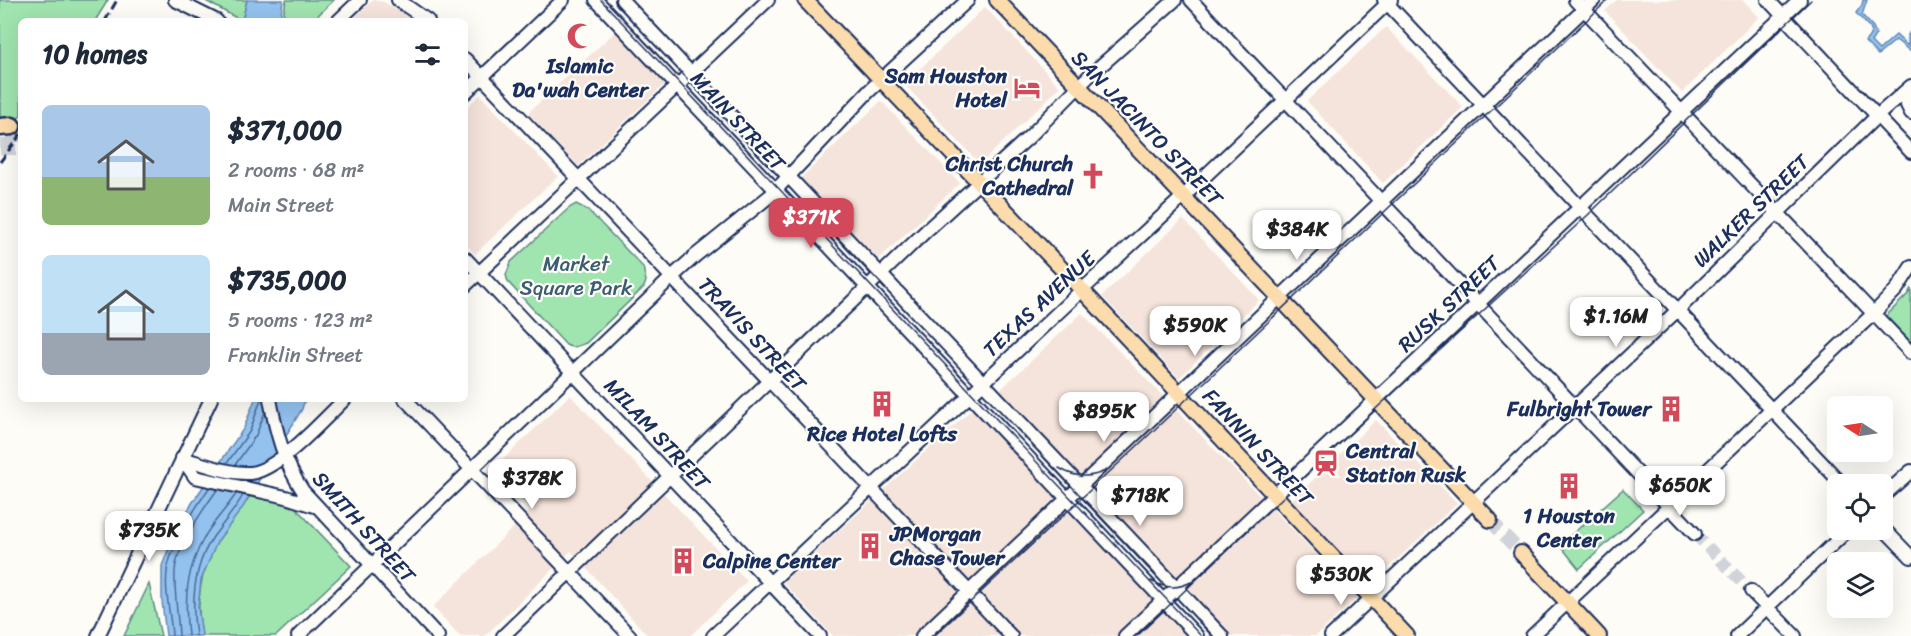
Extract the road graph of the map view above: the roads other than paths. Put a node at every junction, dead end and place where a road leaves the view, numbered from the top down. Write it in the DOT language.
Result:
graph roads {
  1 [pos="175,0"];
  2 [pos="193,0"];
  3 [pos="360,0"];
  4 [pos="398,0"];
  5 [pos="563,0"];
  6 [pos="596,0"];
  7 [pos="622,0"];
  8 [pos="768,0"];
  9 [pos="806,0"];
  10 [pos="968,0"];
  11 [pos="997,0"];
  12 [pos="1175,0"];
  13 [pos="1191,0"];
  14 [pos="1575,0"];
  15 [pos="1594,0"];
  16 [pos="1768,0"];
  17 [pos="1800,0"];
  18 [pos="1387,1"];
  19 [pos="1584,9"];
  20 [pos="1783,16"];
  21 [pos="211,18"];
  22 [pos="213,18"];
  23 [pos="341,18"];
  24 [pos="424,18"];
  25 [pos="468,62"];
  26 [pos="691,73"];
  27 [pos="482,77"];
  28 [pos="881,80"];
  29 [pos="677,86"];
  30 [pos="1910,86"];
  31 [pos="1078,87"];
  32 [pos="468,90"];
  33 [pos="1286,100"];
  34 [pos="1483,105"];
  35 [pos="1681,112"];
  36 [pos="1911,113"];
  37 [pos="1877,116"];
  38 [pos="1911,152"];
  39 [pos="789,177"];
  40 [pos="579,180"];
  41 [pos="979,182"];
  42 [pos="776,190"];
  43 [pos="1184,196"];
  44 [pos="1381,201"];
  45 [pos="1581,207"];
  46 [pos="1778,212"];
  47 [pos="468,261"];
  48 [pos="1911,267"];
  49 [pos="479,273"];
  50 [pos="881,274"];
  51 [pos="672,277"];
  52 [pos="468,283"];
  53 [pos="867,287"];
  54 [pos="1082,290"];
  55 [pos="1280,297"];
  56 [pos="1478,304"];
  57 [pos="1677,310"];
  58 [pos="1873,314"];
  59 [pos="1911,353"];
  60 [pos="573,373"];
  61 [pos="770,381"];
  62 [pos="983,383"];
  63 [pos="1178,394"];
  64 [pos="970,395"];
  65 [pos="1376,399"];
  66 [pos="210,402"];
  67 [pos="271,402"];
  68 [pos="342,402"];
  69 [pos="408,402"];
  70 [pos="1575,407"];
  71 [pos="1772,410"];
  72 [pos="284,455"];
  73 [pos="182,458"];
  74 [pos="472,469"];
  75 [pos="1911,471"];
  76 [pos="1833,474"];
  77 [pos="670,476"];
  78 [pos="1081,486"];
  79 [pos="1893,487"];
  80 [pos="871,488"];
  81 [pos="1274,495"];
  82 [pos="1067,499"];
  83 [pos="1473,501"];
  84 [pos="316,506"];
  85 [pos="1669,507"];
  86 [pos="1490,520"];
  87 [pos="1695,534"];
  88 [pos="1893,538"];
  89 [pos="1838,540"];
  90 [pos="1521,553"];
  91 [pos="1911,557"];
  92 [pos="372,567"];
  93 [pos="570,572"];
  94 [pos="770,583"];
  95 [pos="1176,587"];
  96 [pos="1751,591"];
  97 [pos="969,592"];
  98 [pos="1371,598"];
  99 [pos="1163,600"];
  100 [pos="1568,603"];
  101 [pos="1768,608"];
  102 [pos="98,636"];
  103 [pos="298,636"];
  104 [pos="438,636"];
  105 [pos="503,636"];
  106 [pos="630,636"];
  107 [pos="713,636"];
  108 [pos="820,636"];
  109 [pos="922,636"];
  110 [pos="1011,636"];
  111 [pos="1125,636"];
  112 [pos="1197,636"];
  113 [pos="1222,636"];
  114 [pos="1331,636"];
  115 [pos="1407,636"];
  116 [pos="1532,636"];
  117 [pos="1599,636"];
  118 [pos="1737,636"];
  119 [pos="1795,636"];
  1 -- 21 [label="street"];
  2 -- 22 [label="street"];
  3 -- 23 [label="street"];
  4 -- 24 [label="street"];
  5 -- 27 [label="street"];
  6 -- 29 [label="street, MAIN STREET"];
  7 -- 26 [label="street, MAIN STREET"];
  8 -- 26 [label="street"];
  9 -- 28 [label="main road, FANNIN STREET"];
  10 -- 28 [label="street"];
  11 -- 31 [label="main road, SAN JACINTO STREET"];
  12 -- 31 [label="street"];
  13 -- 33 [label="street"];
  14 -- 19 [label="street"];
  15 -- 19 [label="street"];
  16 -- 20 [label="street"];
  17 -- 20 [label="street, RUSK STREET"];
  18 -- 33 [label="street, TEXAS AVENUE"];
  18 -- 34 [label="street"];
  19 -- 34 [label="street"];
  19 -- 35 [label="street"];
  20 -- 35 [label="street, RUSK STREET"];
  20 -- 37 [label="street"];
  25 -- 27 [label="street, TRAVIS STREET"];
  26 -- 29 [label="street"];
  26 -- 39 [label="street, MAIN STREET"];
  27 -- 32 [label="street"];
  27 -- 40 [label="street, TRAVIS STREET"];
  28 -- 39 [label="street"];
  28 -- 41 [label="main road, FANNIN STREET"];
  29 -- 40 [label="street"];
  29 -- 42 [label="street, MAIN STREET"];
  30 -- 36 [label="street"];
  30 -- 37 [label="street, WALKER STREET"];
  31 -- 41 [label="street"];
  31 -- 43 [label="main road, SAN JACINTO STREET"];
  33 -- 43 [label="street, TEXAS AVENUE"];
  33 -- 44 [label="street"];
  34 -- 44 [label="street"];
  34 -- 45 [label="street"];
  35 -- 45 [label="street, RUSK STREET"];
  35 -- 46 [label="street"];
  37 -- 38 [label="street"];
  37 -- 46 [label="street, WALKER STREET"];
  39 -- 42 [label="street"];
  39 -- 50 [label="street, MAIN STREET"];
  40 -- 49 [label="street"];
  40 -- 51 [label="street, TRAVIS STREET"];
  41 -- 50 [label="street"];
  41 -- 54 [label="main road, FANNIN STREET"];
  42 -- 51 [label="street"];
  42 -- 53 [label="street, MAIN STREET"];
  43 -- 54 [label="street, TEXAS AVENUE"];
  43 -- 55 [label="main road, SAN JACINTO STREET"];
  44 -- 55 [label="street"];
  44 -- 56 [label="street"];
  45 -- 56 [label="street, RUSK STREET"];
  45 -- 57 [label="street"];
  46 -- 57 [label="street, WALKER STREET"];
  46 -- 58 [label="street"];
  47 -- 49 [label="street, MILAM STREET"];
  48 -- 58 [label="street"];
  49 -- 52 [label="street"];
  49 -- 60 [label="street, MILAM STREET"];
  50 -- 53 [label="street"];
  50 -- 62 [label="street, MAIN STREET"];
  51 -- 60 [label="street"];
  51 -- 61 [label="street, TRAVIS STREET"];
  53 -- 61 [label="street"];
  53 -- 64 [label="street, MAIN STREET"];
  54 -- 62 [label="street, TEXAS AVENUE"];
  54 -- 63 [label="main road, FANNIN STREET"];
  55 -- 63 [label="street"];
  55 -- 65 [label="main road, SAN JACINTO STREET"];
  56 -- 65 [label="street, RUSK STREET"];
  56 -- 70 [label="street"];
  57 -- 70 [label="street, WALKER STREET"];
  57 -- 71 [label="street"];
  58 -- 59 [label="street"];
  58 -- 71 [label="street"];
  60 -- 74 [label="street"];
  60 -- 77 [label="street, MILAM STREET"];
  61 -- 77 [label="street"];
  61 -- 80 [label="street, TRAVIS STREET"];
  62 -- 64 [label="street, TEXAS AVENUE"];
  62 -- 78 [label="street, MAIN STREET"];
  63 -- 78 [label="street"];
  63 -- 81 [label="main road, FANNIN STREET"];
  64 -- 80 [label="street, TEXAS AVENUE"];
  64 -- 82 [label="street, MAIN STREET"];
  65 -- 81 [label="street, RUSK STREET"];
  65 -- 83 [label="main road, SAN JACINTO STREET"];
  66 -- 73 [label="street"];
  67 -- 72 [label="street, SMITH STREET"];
  68 -- 72 [label="street"];
  69 -- 74 [label="street"];
  70 -- 83 [label="street, WALKER STREET"];
  70 -- 85 [label="street"];
  71 -- 76 [label="street"];
  71 -- 85 [label="street"];
  72 -- 73 [label="street"];
  72 -- 84 [label="street, SMITH STREET"];
  73 -- 84 [label="street"];
  73 -- 102 [label="street"];
  74 -- 92 [label="street"];
  74 -- 93 [label="street"];
  75 -- 79 [label="street"];
  77 -- 93 [label="street"];
  77 -- 94 [label="street, MILAM STREET"];
  78 -- 82 [label="street"];
  78 -- 95 [label="street, MAIN STREET"];
  80 -- 94 [label="street, TEXAS AVENUE"];
  80 -- 97 [label="street, TRAVIS STREET"];
  81 -- 95 [label="street, RUSK STREET"];
  81 -- 98 [label="main road, FANNIN STREET"];
  82 -- 97 [label="street"];
  82 -- 99 [label="street, MAIN STREET"];
  83 -- 86 [label="main road, SAN JACINTO STREET"];
  83 -- 98 [label="street, WALKER STREET"];
  84 -- 92 [label="street, SMITH STREET"];
  85 -- 87 [label="street"];
  85 -- 100 [label="street"];
  88 -- 91 [label="street"];
  89 -- 101 [label="street"];
  90 -- 100 [label="main road"];
  92 -- 103 [label="street"];
  92 -- 104 [label="street, SMITH STREET"];
  93 -- 105 [label="street"];
  93 -- 106 [label="street"];
  94 -- 107 [label="street, TEXAS AVENUE"];
  94 -- 108 [label="street, MILAM STREET"];
  95 -- 99 [label="street, RUSK STREET"];
  95 -- 113 [label="street, MAIN STREET"];
  96 -- 101 [label="street"];
  97 -- 109 [label="street"];
  97 -- 110 [label="street, TRAVIS STREET"];
  98 -- 114 [label="street, WALKER STREET"];
  98 -- 115 [label="main road, FANNIN STREET"];
  99 -- 111 [label="street, RUSK STREET"];
  99 -- 112 [label="street, MAIN STREET"];
  100 -- 116 [label="street"];
  100 -- 117 [label="main road"];
  101 -- 118 [label="street"];
  101 -- 119 [label="street"];
}
